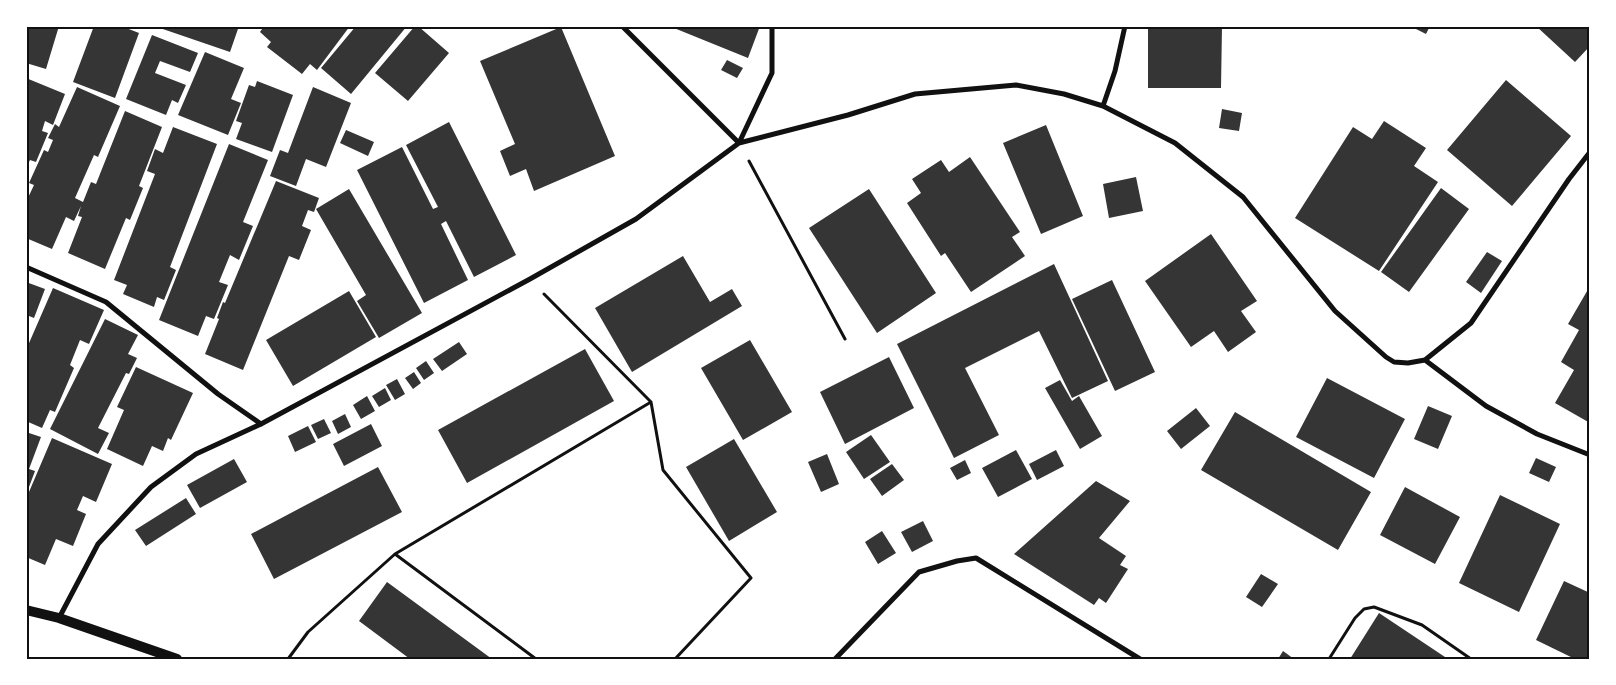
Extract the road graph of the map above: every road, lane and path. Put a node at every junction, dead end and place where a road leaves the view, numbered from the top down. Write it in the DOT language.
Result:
graph roads {
  1 [pos="622,26"];
  2 [pos="772,26"];
  3 [pos="1125,26"];
  4 [pos="1103,106"];
  5 [pos="739,143"];
  6 [pos="1590,152"];
  7 [pos="26,267"];
  8 [pos="530,280"];
  9 [pos="845,339"];
  10 [pos="1425,360"];
  11 [pos="651,402"];
  12 [pos="261,424"];
  13 [pos="1590,455"];
  14 [pos="395,554"];
  15 [pos="26,610"];
  16 [pos="59,618"];
  17 [pos="176,659"];
  18 [pos="288,659"];
  19 [pos="536,659"];
  20 [pos="675,659"];
  21 [pos="835,659"];
  22 [pos="1140,659"];
  23 [pos="1329,659"];
  24 [pos="1471,659"];
  1 -- 5 [label="street"];
  2 -- 5 [label="street"];
  3 -- 4 [label="street"];
  4 -- 5 [label="street"];
  4 -- 10 [label="street"];
  5 -- 8 [label="street"];
  5 -- 9 [label="path"];
  6 -- 10 [label="street"];
  7 -- 12 [label="street"];
  8 -- 11 [label="path"];
  8 -- 12 [label="street"];
  10 -- 13 [label="street"];
  11 -- 14 [label="path"];
  11 -- 20 [label="path"];
  12 -- 16 [label="street"];
  14 -- 18 [label="path"];
  14 -- 19 [label="path"];
  15 -- 16 [label="main road"];
  16 -- 17 [label="main road"];
  21 -- 22 [label="street"];
  23 -- 24 [label="path"];
}
